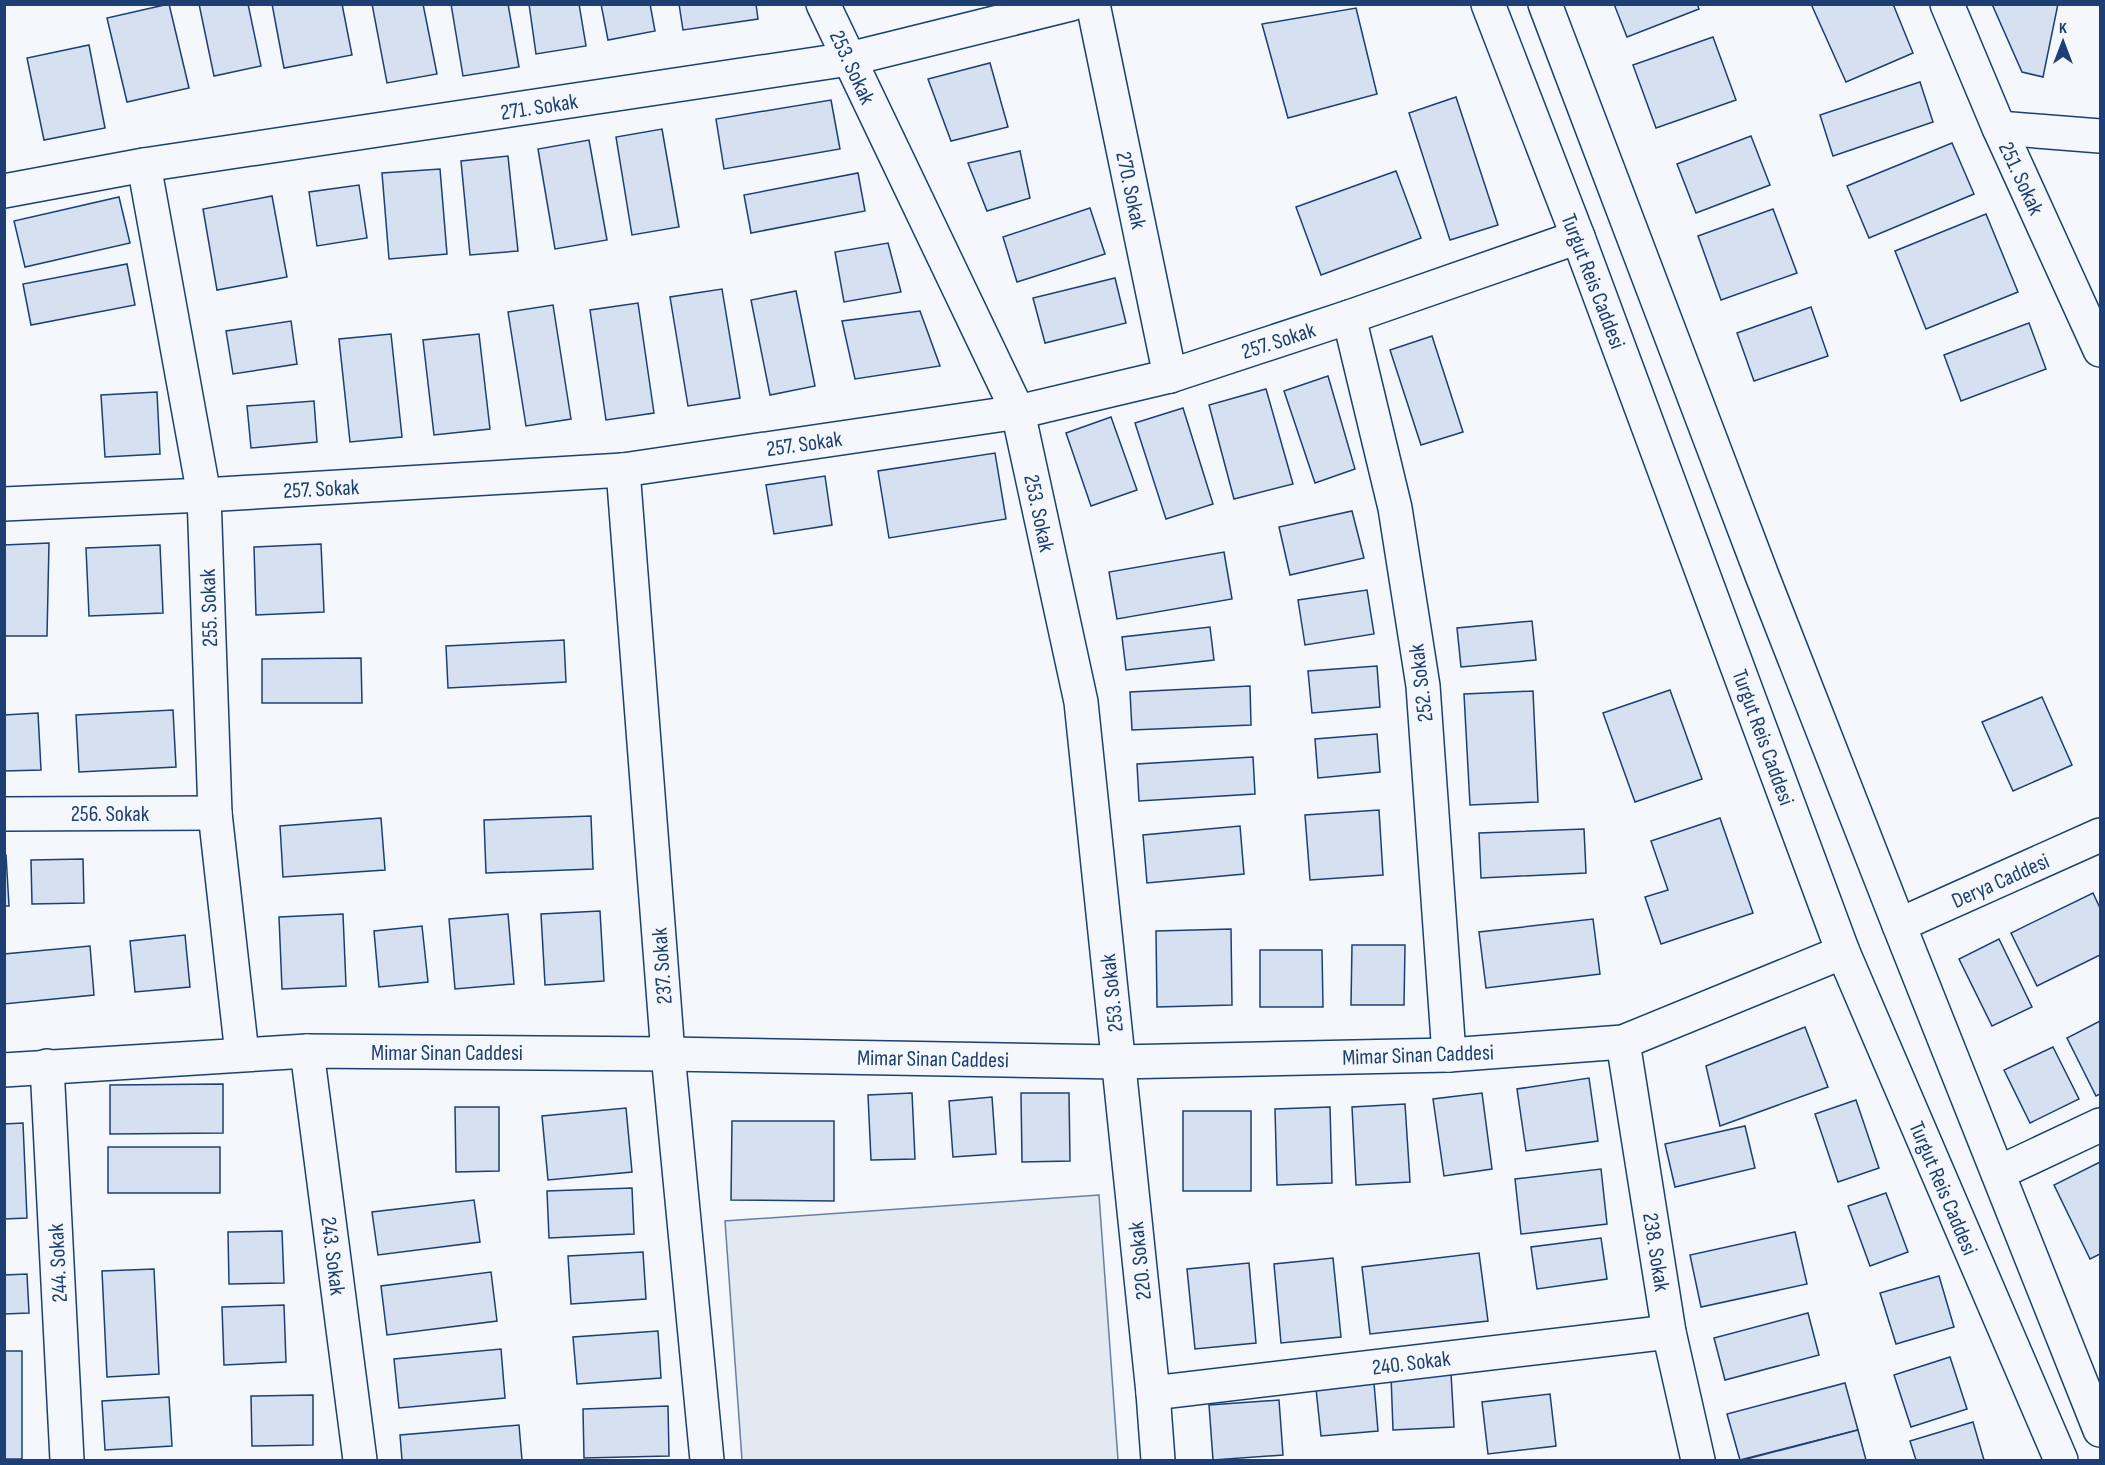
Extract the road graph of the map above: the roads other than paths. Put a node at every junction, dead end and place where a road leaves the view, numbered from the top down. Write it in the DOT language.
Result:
graph roads {
  1 [pos="824,4"];
  2 [pos="1071,4"];
  3 [pos="1094,4"];
  4 [pos="1488,4"];
  5 [pos="1545,4"];
  6 [pos="1947,4"];
  7 [pos="849,59"];
  8 [pos="1999,128"];
  9 [pos="2100,136"];
  10 [pos="144,165"];
  11 [pos="4,191"];
  12 [pos="1578,237"];
  13 [pos="1349,317"];
  14 [pos="2100,350"];
  15 [pos="1170,375"];
  16 [pos="1018,412"];
  17 [pos="623,470"];
  18 [pos="204,495"];
  19 [pos="4,504"];
  20 [pos="215,813"];
  21 [pos="4,814"];
  22 [pos="2100,834"];
  23 [pos="1899,925"];
  24 [pos="1843,952"];
  25 [pos="1623,1042"];
  26 [pos="307,1051"];
  27 [pos="242,1054"];
  28 [pos="668,1054"];
  29 [pos="1449,1055"];
  30 [pos="1118,1062"];
  31 [pos="47,1066"];
  32 [pos="4,1070"];
  33 [pos="2100,1125"];
  34 [pos="1998,1173"];
  35 [pos="1669,1332"];
  36 [pos="1154,1392"];
  37 [pos="2096,1409"];
  38 [pos="67,1461"];
  39 [pos="360,1461"];
  40 [pos="707,1461"];
  41 [pos="1158,1461"];
  42 [pos="1698,1461"];
  43 [pos="2061,1461"];
  1 -- 7 [label="street, 253. Sokak"];
  2 -- 7 [label="street, 271. Sokak"];
  3 -- 15 [label="street, 270. Sokak"];
  4 -- 12 [label="street, Turgut Reis Caddesi"];
  5 -- 23 [label="street"];
  6 -- 8 [label="street, 251. Sokak"];
  7 -- 10 [label="street, 271. Sokak"];
  7 -- 16 [label="street, 253. Sokak"];
  8 -- 9 [label="street"];
  8 -- 14 [label="street, 251. Sokak"];
  10 -- 11 [label="street, 271. Sokak"];
  10 -- 18 [label="street, 255. Sokak"];
  12 -- 13 [label="street, 257. Sokak"];
  12 -- 24 [label="street, Turgut Reis Caddesi"];
  13 -- 15 [label="street, 257. Sokak"];
  13 -- 29 [label="street, 252. Sokak"];
  15 -- 16 [label="street, 257. Sokak"];
  16 -- 17 [label="street, 257. Sokak"];
  16 -- 30 [label="street, 253. Sokak"];
  17 -- 18 [label="street, 257. Sokak"];
  17 -- 28 [label="street, 237. Sokak"];
  18 -- 19 [label="street, 257. Sokak"];
  18 -- 20 [label="street, 255. Sokak"];
  20 -- 21 [label="street, 256. Sokak"];
  20 -- 27 [label="street, 255. Sokak"];
  22 -- 23 [label="street, Derya Caddesi"];
  23 -- 34 [label="street"];
  24 -- 25 [label="street, Mimar Sinan Caddesi"];
  24 -- 43 [label="street, Turgut Reis Caddesi"];
  25 -- 29 [label="street, Mimar Sinan Caddesi"];
  25 -- 35 [label="street, 238. Sokak"];
  26 -- 27 [label="street, Mimar Sinan Caddesi"];
  26 -- 28 [label="street, Mimar Sinan Caddesi"];
  26 -- 39 [label="street, 243. Sokak"];
  27 -- 31 [label="street, Mimar Sinan Caddesi"];
  28 -- 30 [label="street, Mimar Sinan Caddesi"];
  28 -- 40 [label="street, 237. Sokak"];
  29 -- 30 [label="street, Mimar Sinan Caddesi"];
  30 -- 36 [label="street, 220. Sokak"];
  31 -- 32 [label="street, Mimar Sinan Caddesi"];
  31 -- 38 [label="street, 244. Sokak"];
  33 -- 34 [label="street"];
  34 -- 37 [label="street"];
  35 -- 36 [label="street, 240. Sokak"];
  35 -- 42 [label="street, 238. Sokak"];
  36 -- 41 [label="street, 220. Sokak"];
}
